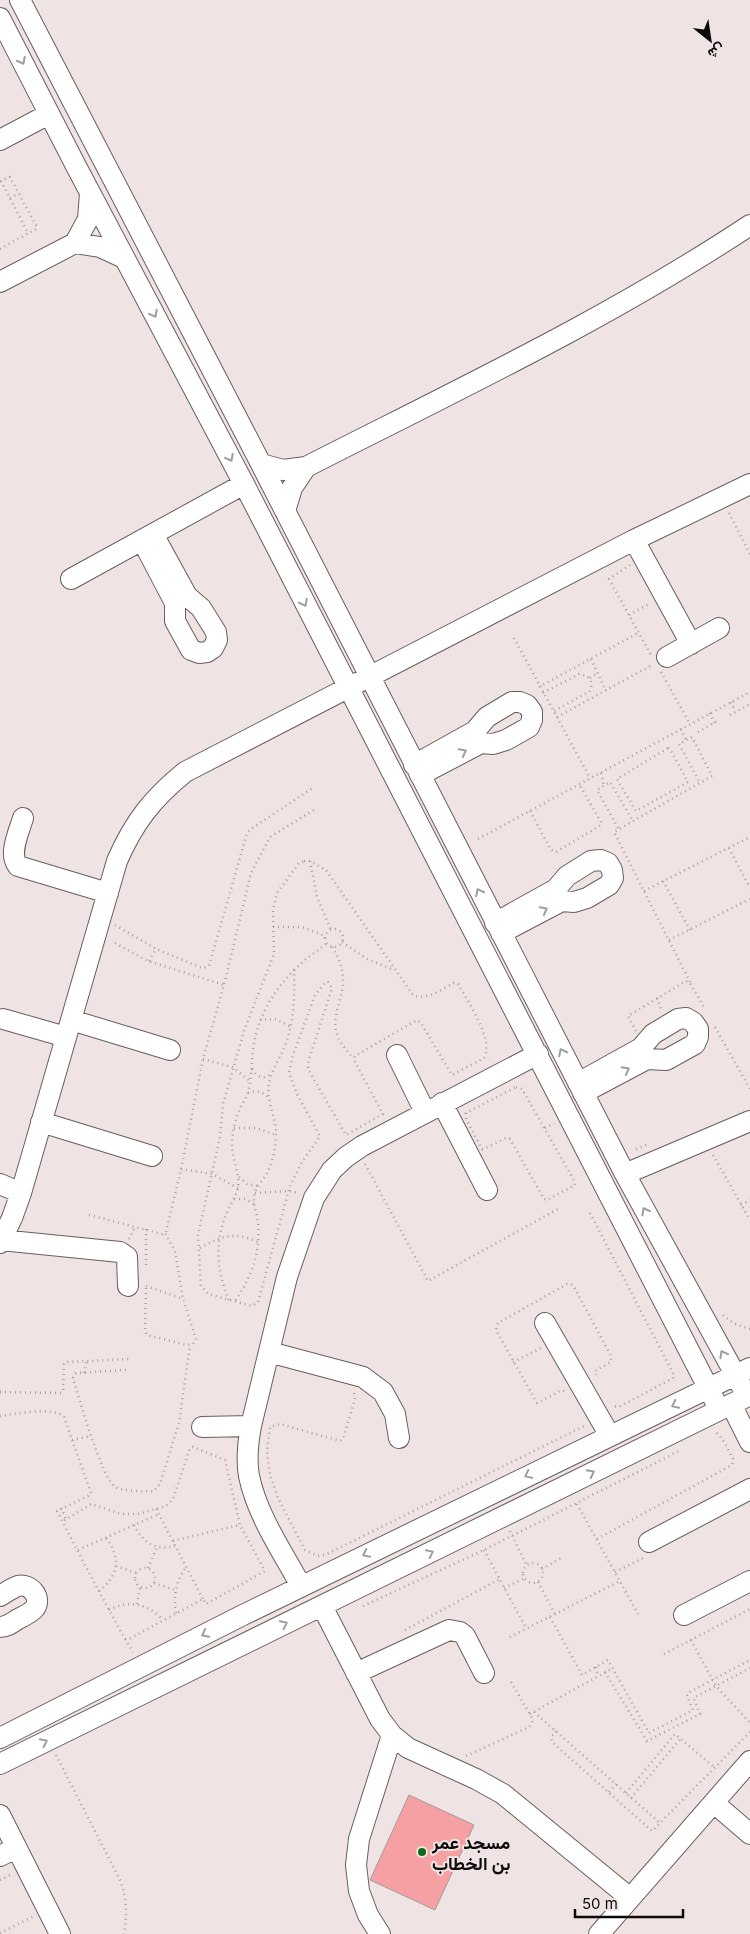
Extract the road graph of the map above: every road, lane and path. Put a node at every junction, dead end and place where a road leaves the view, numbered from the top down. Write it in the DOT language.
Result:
graph roads {
  1 [pos="20,0"];
  2 [pos="0,18"];
  3 [pos="49,114"];
  4 [pos="0,140"];
  5 [pos="100,153"];
  6 [pos="76,166"];
  7 [pos="0,181"];
  8 [pos="19,193"];
  9 [pos="90,193"];
  10 [pos="10,198"];
  11 [pos="750,225"];
  12 [pos="28,233"];
  13 [pos="75,243"];
  14 [pos="0,249"];
  15 [pos="124,258"];
  16 [pos="160,270"];
  17 [pos="0,282"];
  18 [pos="137,282"];
  19 [pos="262,464"];
  20 [pos="306,467"];
  21 [pos="244,484"];
  22 [pos="750,484"];
  23 [pos="722,498"];
  24 [pos="285,511"];
  25 [pos="148,537"];
  26 [pos="639,537"];
  27 [pos="750,554"];
  28 [pos="636,572"];
  29 [pos="71,578"];
  30 [pos="652,602"];
  31 [pos="629,615"];
  32 [pos="638,633"];
  33 [pos="514,638"];
  34 [pos="591,659"];
  35 [pos="659,662"];
  36 [pos="598,673"];
  37 [pos="369,676"];
  38 [pos="590,678"];
  39 [pos="540,687"];
  40 [pos="347,688"];
  41 [pos="606,690"];
  42 [pos="750,692"];
  43 [pos="543,693"];
  44 [pos="731,702"];
  45 [pos="750,704"];
  46 [pos="554,711"];
  47 [pos="735,711"];
  48 [pos="710,713"];
  49 [pos="730,714"];
  50 [pos="558,717"];
  51 [pos="717,721"];
  52 [pos="714,723"];
  53 [pos="690,724"];
  54 [pos="681,729"];
  55 [pos="698,732"];
  56 [pos="686,740"];
  57 [pos="417,770"];
  58 [pos="600,772"];
  59 [pos="590,778"];
  60 [pos="700,783"];
  61 [pos="578,784"];
  62 [pos="604,786"];
  63 [pos="314,787"];
  64 [pos="663,797"];
  65 [pos="666,802"];
  66 [pos="318,808"];
  67 [pos="530,811"];
  68 [pos="23,818"];
  69 [pos="633,821"];
  70 [pos="619,829"];
  71 [pos="750,837"];
  72 [pos="478,839"];
  73 [pos="729,848"];
  74 [pos="310,861"];
  75 [pos="663,882"];
  76 [pos="750,888"];
  77 [pos="644,891"];
  78 [pos="108,893"];
  79 [pos="750,899"];
  80 [pos="101,916"];
  81 [pos="273,927"];
  82 [pos="498,928"];
  83 [pos="331,930"];
  84 [pos="690,930"];
  85 [pos="325,936"];
  86 [pos="669,940"];
  87 [pos="342,942"];
  88 [pos="115,943"];
  89 [pos="326,944"];
  90 [pos="332,947"];
  91 [pos="156,949"];
  92 [pos="148,961"];
  93 [pos="294,970"];
  94 [pos="395,970"];
  95 [pos="690,983"];
  96 [pos="224,985"];
  97 [pos="708,1015"];
  98 [pos="3,1019"];
  99 [pos="260,1020"];
  100 [pos="713,1024"];
  101 [pos="291,1027"];
  102 [pos="68,1028"];
  103 [pos="636,1034"];
  104 [pos="170,1050"];
  105 [pos="538,1054"];
  106 [pos="397,1055"];
  107 [pos="203,1058"];
  108 [pos="354,1060"];
  109 [pos="232,1067"];
  110 [pos="252,1069"];
  111 [pos="272,1073"];
  112 [pos="251,1081"];
  113 [pos="581,1088"];
  114 [pos="750,1089"];
  115 [pos="248,1093"];
  116 [pos="270,1100"];
  117 [pos="434,1108"];
  118 [pos="750,1121"];
  119 [pos="41,1122"];
  120 [pos="234,1128"];
  121 [pos="276,1135"];
  122 [pos="481,1148"];
  123 [pos="357,1150"];
  124 [pos="710,1151"];
  125 [pos="152,1156"];
  126 [pos="181,1168"];
  127 [pos="212,1174"];
  128 [pos="625,1174"];
  129 [pos="238,1176"];
  130 [pos="0,1184"];
  131 [pos="259,1186"];
  132 [pos="238,1188"];
  133 [pos="487,1190"];
  134 [pos="289,1191"];
  135 [pos="21,1193"];
  136 [pos="255,1193"];
  137 [pos="234,1199"];
  138 [pos="750,1200"];
  139 [pos="254,1204"];
  140 [pos="742,1205"];
  141 [pos="558,1209"];
  142 [pos="590,1213"];
  143 [pos="89,1215"];
  144 [pos="750,1220"];
  145 [pos="146,1230"];
  146 [pos="165,1232"];
  147 [pos="219,1237"];
  148 [pos="0,1241"];
  149 [pos="258,1242"];
  150 [pos="200,1248"];
  151 [pos="146,1267"];
  152 [pos="146,1277"];
  153 [pos="137,1286"];
  154 [pos="184,1299"];
  155 [pos="229,1300"];
  156 [pos="235,1302"];
  157 [pos="722,1314"];
  158 [pos="750,1329"];
  159 [pos="550,1332"];
  160 [pos="190,1345"];
  161 [pos="269,1352"];
  162 [pos="129,1359"];
  163 [pos="88,1362"];
  164 [pos="513,1362"];
  165 [pos="126,1370"];
  166 [pos="743,1372"];
  167 [pos="84,1373"];
  168 [pos="600,1382"];
  169 [pos="708,1388"];
  170 [pos="352,1390"];
  171 [pos="0,1392"];
  172 [pos="568,1398"];
  173 [pos="609,1398"];
  174 [pos="737,1401"];
  175 [pos="0,1416"];
  176 [pos="583,1422"];
  177 [pos="251,1426"];
  178 [pos="202,1427"];
  179 [pos="715,1432"];
  180 [pos="91,1436"];
  181 [pos="610,1436"];
  182 [pos="399,1438"];
  183 [pos="72,1440"];
  184 [pos="750,1442"];
  185 [pos="689,1446"];
  186 [pos="750,1489"];
  187 [pos="577,1504"];
  188 [pos="61,1508"];
  189 [pos="156,1510"];
  190 [pos="159,1514"];
  191 [pos="66,1520"];
  192 [pos="62,1522"];
  193 [pos="134,1525"];
  194 [pos="240,1525"];
  195 [pos="512,1536"];
  196 [pos="106,1538"];
  197 [pos="397,1539"];
  198 [pos="596,1539"];
  199 [pos="172,1541"];
  200 [pos="649,1542"];
  201 [pos="175,1546"];
  202 [pos="156,1547"];
  203 [pos="484,1550"];
  204 [pos="77,1551"];
  205 [pos="561,1558"];
  206 [pos="409,1563"];
  207 [pos="116,1566"];
  208 [pos="527,1566"];
  209 [pos="186,1567"];
  210 [pos="148,1568"];
  211 [pos="542,1569"];
  212 [pos="136,1573"];
  213 [pos="525,1578"];
  214 [pos="500,1579"];
  215 [pos="620,1581"];
  216 [pos="750,1581"];
  217 [pos="537,1582"];
  218 [pos="154,1583"];
  219 [pos="300,1586"];
  220 [pos="140,1588"];
  221 [pos="504,1588"];
  222 [pos="175,1590"];
  223 [pos="99,1591"];
  224 [pos="0,1596"];
  225 [pos="203,1599"];
  226 [pos="137,1604"];
  227 [pos="322,1606"];
  228 [pos="750,1609"];
  229 [pos="109,1610"];
  230 [pos="355,1610"];
  231 [pos="176,1614"];
  232 [pos="555,1614"];
  233 [pos="638,1614"];
  234 [pos="241,1616"];
  235 [pos="684,1616"];
  236 [pos="550,1617"];
  237 [pos="163,1620"];
  238 [pos="0,1627"];
  239 [pos="526,1628"];
  240 [pos="399,1633"];
  241 [pos="510,1637"];
  242 [pos="253,1639"];
  243 [pos="691,1640"];
  244 [pos="664,1654"];
  245 [pos="750,1660"];
  246 [pos="596,1667"];
  247 [pos="613,1668"];
  248 [pos="750,1668"];
  249 [pos="484,1672"];
  250 [pos="605,1672"];
  251 [pos="356,1673"];
  252 [pos="598,1676"];
  253 [pos="712,1679"];
  254 [pos="510,1680"];
  255 [pos="716,1686"];
  256 [pos="534,1712"];
  257 [pos="530,1714"];
  258 [pos="750,1723"];
  259 [pos="556,1731"];
  260 [pos="750,1732"];
  261 [pos="392,1735"];
  262 [pos="0,1738"];
  263 [pos="681,1738"];
  264 [pos="49,1740"];
  265 [pos="750,1761"];
  266 [pos="0,1764"];
  267 [pos="447,1766"];
  268 [pos="714,1768"];
  269 [pos="616,1784"];
  270 [pos="631,1787"];
  271 [pos="637,1791"];
  272 [pos="609,1792"];
  273 [pos="626,1793"];
  274 [pos="631,1798"];
  275 [pos="714,1803"];
  276 [pos="0,1814"];
  277 [pos="661,1824"];
  278 [pos="750,1834"];
  279 [pos="8,1852"];
  280 [pos="630,1898"];
  281 [pos="35,1915"];
  282 [pos="0,1933"];
  283 [pos="60,1934"];
  284 [pos="124,1934"];
  285 [pos="380,1934"];
  286 [pos="599,1934"];
  1 -- 5 [label="street"];
  2 -- 3 [label="street, one-way"];
  3 -- 4 [label="street"];
  3 -- 6 [label="street"];
  5 -- 6 [label="street"];
  5 -- 16 [label="street"];
  6 -- 9 [label="street"];
  7 -- 8 [label="path"];
  7 -- 10 [label="path"];
  8 -- 10 [label="path"];
  8 -- 12 [label="path"];
  9 -- 13 [label="street"];
  9 -- 15 [label="street"];
  10 -- 12 [label="path"];
  11 -- 20 [label="street"];
  12 -- 14 [label="path"];
  13 -- 15 [label="street"];
  13 -- 17 [label="street"];
  15 -- 18 [label="street"];
  16 -- 18 [label="street"];
  16 -- 19 [label="street"];
  18 -- 21 [label="street, one-way"];
  19 -- 20 [label="street"];
  19 -- 24 [label="street"];
  20 -- 24 [label="street"];
  21 -- 25 [label="street"];
  21 -- 40 [label="street, one-way"];
  22 -- 23 [label="street"];
  23 -- 26 [label="street"];
  23 -- 27 [label="path"];
  24 -- 37 [label="street"];
  25 -- 25 [label="street"];
  25 -- 29 [label="street"];
  26 -- 35 [label="street"];
  26 -- 37 [label="street"];
  28 -- 31 [label="path"];
  30 -- 31 [label="path"];
  31 -- 32 [label="path"];
  32 -- 34 [label="path"];
  32 -- 35 [label="path"];
  33 -- 39 [label="path"];
  34 -- 36 [label="path"];
  34 -- 39 [label="path"];
  35 -- 41 [label="path"];
  35 -- 53 [label="path"];
  36 -- 38 [label="path"];
  36 -- 41 [label="path"];
  37 -- 40 [label="street"];
  37 -- 57 [label="street"];
  38 -- 43 [label="path"];
  38 -- 46 [label="path"];
  39 -- 43 [label="path"];
  40 -- 78 [label="street"];
  40 -- 105 [label="street"];
  41 -- 50 [label="path"];
  42 -- 44 [label="path"];
  43 -- 46 [label="path"];
  44 -- 47 [label="path"];
  44 -- 48 [label="path"];
  45 -- 47 [label="path"];
  46 -- 50 [label="path"];
  47 -- 49 [label="path"];
  48 -- 52 [label="path"];
  48 -- 53 [label="path"];
  50 -- 59 [label="path"];
  51 -- 52 [label="path"];
  52 -- 55 [label="path"];
  53 -- 54 [label="path"];
  54 -- 56 [label="path"];
  54 -- 58 [label="path"];
  56 -- 60 [label="path"];
  56 -- 60 [label="path"];
  57 -- 57 [label="street, one-way"];
  82 -- 57 [label="street, one-way"];
  58 -- 59 [label="path"];
  58 -- 62 [label="path"];
  59 -- 61 [label="path"];
  60 -- 65 [label="path"];
  61 -- 67 [label="path"];
  61 -- 67 [label="path"];
  62 -- 69 [label="path"];
  62 -- 70 [label="path"];
  63 -- 91 [label="path"];
  64 -- 64 [label="path"];
  64 -- 65 [label="path"];
  65 -- 69 [label="path"];
  66 -- 96 [label="path"];
  67 -- 72 [label="path"];
  68 -- 78 [label="street"];
  69 -- 70 [label="path"];
  70 -- 77 [label="path"];
  71 -- 73 [label="path"];
  73 -- 75 [label="path"];
  73 -- 76 [label="path"];
  74 -- 81 [label="path"];
  74 -- 83 [label="path"];
  74 -- 94 [label="path"];
  75 -- 77 [label="path"];
  75 -- 84 [label="path"];
  77 -- 86 [label="path"];
  78 -- 80 [label="street"];
  79 -- 84 [label="path"];
  80 -- 91 [label="path"];
  80 -- 102 [label="street"];
  81 -- 85 [label="path"];
  81 -- 109 [label="path"];
  82 -- 82 [label="street, one-way"];
  113 -- 82 [label="street, one-way"];
  83 -- 85 [label="path"];
  83 -- 87 [label="path"];
  84 -- 86 [label="path"];
  85 -- 89 [label="path"];
  86 -- 95 [label="path"];
  87 -- 90 [label="path"];
  87 -- 94 [label="path"];
  88 -- 92 [label="path"];
  89 -- 90 [label="path"];
  89 -- 93 [label="path"];
  90 -- 108 [label="path"];
  91 -- 92 [label="path"];
  92 -- 96 [label="path"];
  93 -- 99 [label="path"];
  93 -- 101 [label="path"];
  94 -- 108 [label="path"];
  95 -- 97 [label="path"];
  95 -- 103 [label="path"];
  96 -- 107 [label="path"];
  98 -- 102 [label="street"];
  99 -- 101 [label="path"];
  99 -- 110 [label="path"];
  100 -- 114 [label="path"];
  101 -- 111 [label="path"];
  102 -- 104 [label="street"];
  102 -- 119 [label="street"];
  105 -- 117 [label="street"];
  105 -- 169 [label="street"];
  106 -- 117 [label="street"];
  107 -- 109 [label="path"];
  107 -- 126 [label="path"];
  108 -- 134 [label="path"];
  109 -- 112 [label="path"];
  109 -- 127 [label="path"];
  110 -- 111 [label="path"];
  110 -- 112 [label="path"];
  111 -- 116 [label="path"];
  112 -- 115 [label="path"];
  113 -- 113 [label="street, one-way"];
  113 -- 128 [label="street"];
  115 -- 116 [label="path"];
  115 -- 120 [label="path"];
  116 -- 121 [label="path"];
  117 -- 123 [label="street"];
  117 -- 133 [label="street"];
  118 -- 128 [label="street"];
  119 -- 125 [label="street"];
  119 -- 135 [label="street"];
  120 -- 121 [label="path"];
  120 -- 129 [label="path"];
  121 -- 131 [label="path"];
  122 -- 122 [label="path"];
  123 -- 141 [label="path"];
  123 -- 161 [label="street"];
  124 -- 140 [label="path"];
  126 -- 127 [label="path"];
  126 -- 146 [label="path"];
  127 -- 132 [label="path"];
  127 -- 150 [label="path"];
  166 -- 128 [label="street, one-way"];
  129 -- 131 [label="path"];
  129 -- 132 [label="path"];
  130 -- 135 [label="street"];
  131 -- 136 [label="path"];
  132 -- 137 [label="path"];
  134 -- 136 [label="path"];
  134 -- 156 [label="path"];
  135 -- 148 [label="street"];
  136 -- 139 [label="path"];
  137 -- 139 [label="path"];
  137 -- 147 [label="path"];
  138 -- 140 [label="path"];
  139 -- 149 [label="path"];
  140 -- 144 [label="path"];
  142 -- 173 [label="path"];
  143 -- 145 [label="path"];
  145 -- 146 [label="path"];
  145 -- 151 [label="path"];
  146 -- 154 [label="path"];
  147 -- 149 [label="path"];
  147 -- 150 [label="path"];
  147 -- 155 [label="path"];
  148 -- 153 [label="street"];
  149 -- 156 [label="path"];
  150 -- 155 [label="path"];
  152 -- 153 [label="path"];
  153 -- 154 [label="path"];
  153 -- 160 [label="path"];
  154 -- 160 [label="path"];
  155 -- 156 [label="path"];
  157 -- 158 [label="path"];
  159 -- 164 [label="path"];
  159 -- 181 [label="street"];
  160 -- 180 [label="path"];
  161 -- 177 [label="street"];
  161 -- 182 [label="street"];
  162 -- 163 [label="path"];
  163 -- 167 [label="path"];
  163 -- 171 [label="path"];
  164 -- 168 [label="path"];
  164 -- 172 [label="path"];
  165 -- 167 [label="path"];
  166 -- 169 [label="street"];
  166 -- 174 [label="street"];
  167 -- 180 [label="path"];
  169 -- 174 [label="street"];
  169 -- 181 [label="street, one-way"];
  170 -- 176 [label="path"];
  174 -- 184 [label="street"];
  206 -- 174 [label="street, one-way"];
  175 -- 183 [label="path"];
  177 -- 178 [label="street"];
  177 -- 219 [label="street"];
  179 -- 198 [label="path"];
  180 -- 183 [label="path"];
  181 -- 197 [label="street, one-way"];
  183 -- 188 [label="path"];
  185 -- 187 [label="path"];
  186 -- 200 [label="street"];
  187 -- 195 [label="path"];
  187 -- 198 [label="path"];
  188 -- 191 [label="path"];
  188 -- 192 [label="path"];
  189 -- 190 [label="path"];
  189 -- 191 [label="path"];
  189 -- 194 [label="path"];
  190 -- 193 [label="path"];
  190 -- 199 [label="path"];
  191 -- 192 [label="path"];
  192 -- 204 [label="path"];
  193 -- 196 [label="path"];
  193 -- 202 [label="path"];
  194 -- 199 [label="path"];
  194 -- 225 [label="path"];
  195 -- 203 [label="path"];
  195 -- 208 [label="path"];
  196 -- 204 [label="path"];
  196 -- 207 [label="path"];
  197 -- 206 [label="street"];
  197 -- 219 [label="street, one-way"];
  198 -- 215 [label="path"];
  199 -- 201 [label="path"];
  201 -- 202 [label="path"];
  201 -- 209 [label="path"];
  202 -- 210 [label="path"];
  203 -- 214 [label="path"];
  203 -- 230 [label="path"];
  204 -- 223 [label="path"];
  205 -- 211 [label="path"];
  206 -- 227 [label="street"];
  207 -- 212 [label="path"];
  207 -- 223 [label="path"];
  208 -- 211 [label="path"];
  208 -- 213 [label="path"];
  209 -- 222 [label="path"];
  209 -- 225 [label="path"];
  210 -- 212 [label="path"];
  210 -- 218 [label="path"];
  211 -- 217 [label="path"];
  212 -- 220 [label="path"];
  213 -- 217 [label="path"];
  213 -- 221 [label="path"];
  214 -- 221 [label="path"];
  214 -- 240 [label="path"];
  215 -- 232 [label="path"];
  215 -- 233 [label="path"];
  216 -- 235 [label="street"];
  217 -- 232 [label="path"];
  218 -- 220 [label="path"];
  218 -- 222 [label="path"];
  219 -- 234 [label="street"];
  220 -- 226 [label="path"];
  221 -- 239 [label="path"];
  222 -- 231 [label="path"];
  223 -- 229 [label="path"];
  224 -- 238 [label="street"];
  225 -- 231 [label="path"];
  226 -- 229 [label="path"];
  226 -- 237 [label="path"];
  242 -- 227 [label="street, one-way"];
  227 -- 251 [label="street"];
  228 -- 243 [label="path"];
  229 -- 237 [label="path"];
  231 -- 237 [label="path"];
  232 -- 236 [label="path"];
  234 -- 242 [label="street"];
  234 -- 262 [label="street, one-way"];
  236 -- 239 [label="path"];
  236 -- 246 [label="path"];
  239 -- 241 [label="path"];
  242 -- 264 [label="street"];
  243 -- 244 [label="path"];
  243 -- 253 [label="path"];
  245 -- 253 [label="path"];
  246 -- 247 [label="path"];
  246 -- 252 [label="path"];
  247 -- 250 [label="path"];
  247 -- 253 [label="path"];
  248 -- 255 [label="path"];
  249 -- 251 [label="street"];
  250 -- 252 [label="path"];
  250 -- 255 [label="path"];
  251 -- 261 [label="street"];
  252 -- 256 [label="path"];
  253 -- 255 [label="path"];
  254 -- 257 [label="path"];
  255 -- 258 [label="path"];
  256 -- 257 [label="path"];
  256 -- 259 [label="path"];
  257 -- 267 [label="path"];
  259 -- 269 [label="path"];
  259 -- 272 [label="path"];
  260 -- 268 [label="path"];
  261 -- 267 [label="street"];
  261 -- 285 [label="street"];
  263 -- 268 [label="path"];
  263 -- 270 [label="path"];
  263 -- 271 [label="path"];
  266 -- 264 [label="street, one-way"];
  264 -- 284 [label="path"];
  265 -- 275 [label="street"];
  267 -- 280 [label="street"];
  268 -- 277 [label="path"];
  269 -- 272 [label="path"];
  269 -- 273 [label="path"];
  270 -- 271 [label="path"];
  270 -- 273 [label="path"];
  271 -- 274 [label="path"];
  272 -- 277 [label="path"];
  273 -- 274 [label="path"];
  274 -- 277 [label="path"];
  275 -- 278 [label="street"];
  275 -- 280 [label="street"];
  276 -- 279 [label="street"];
  279 -- 283 [label="street"];
  280 -- 286 [label="street"];
  281 -- 282 [label="path"];
}
